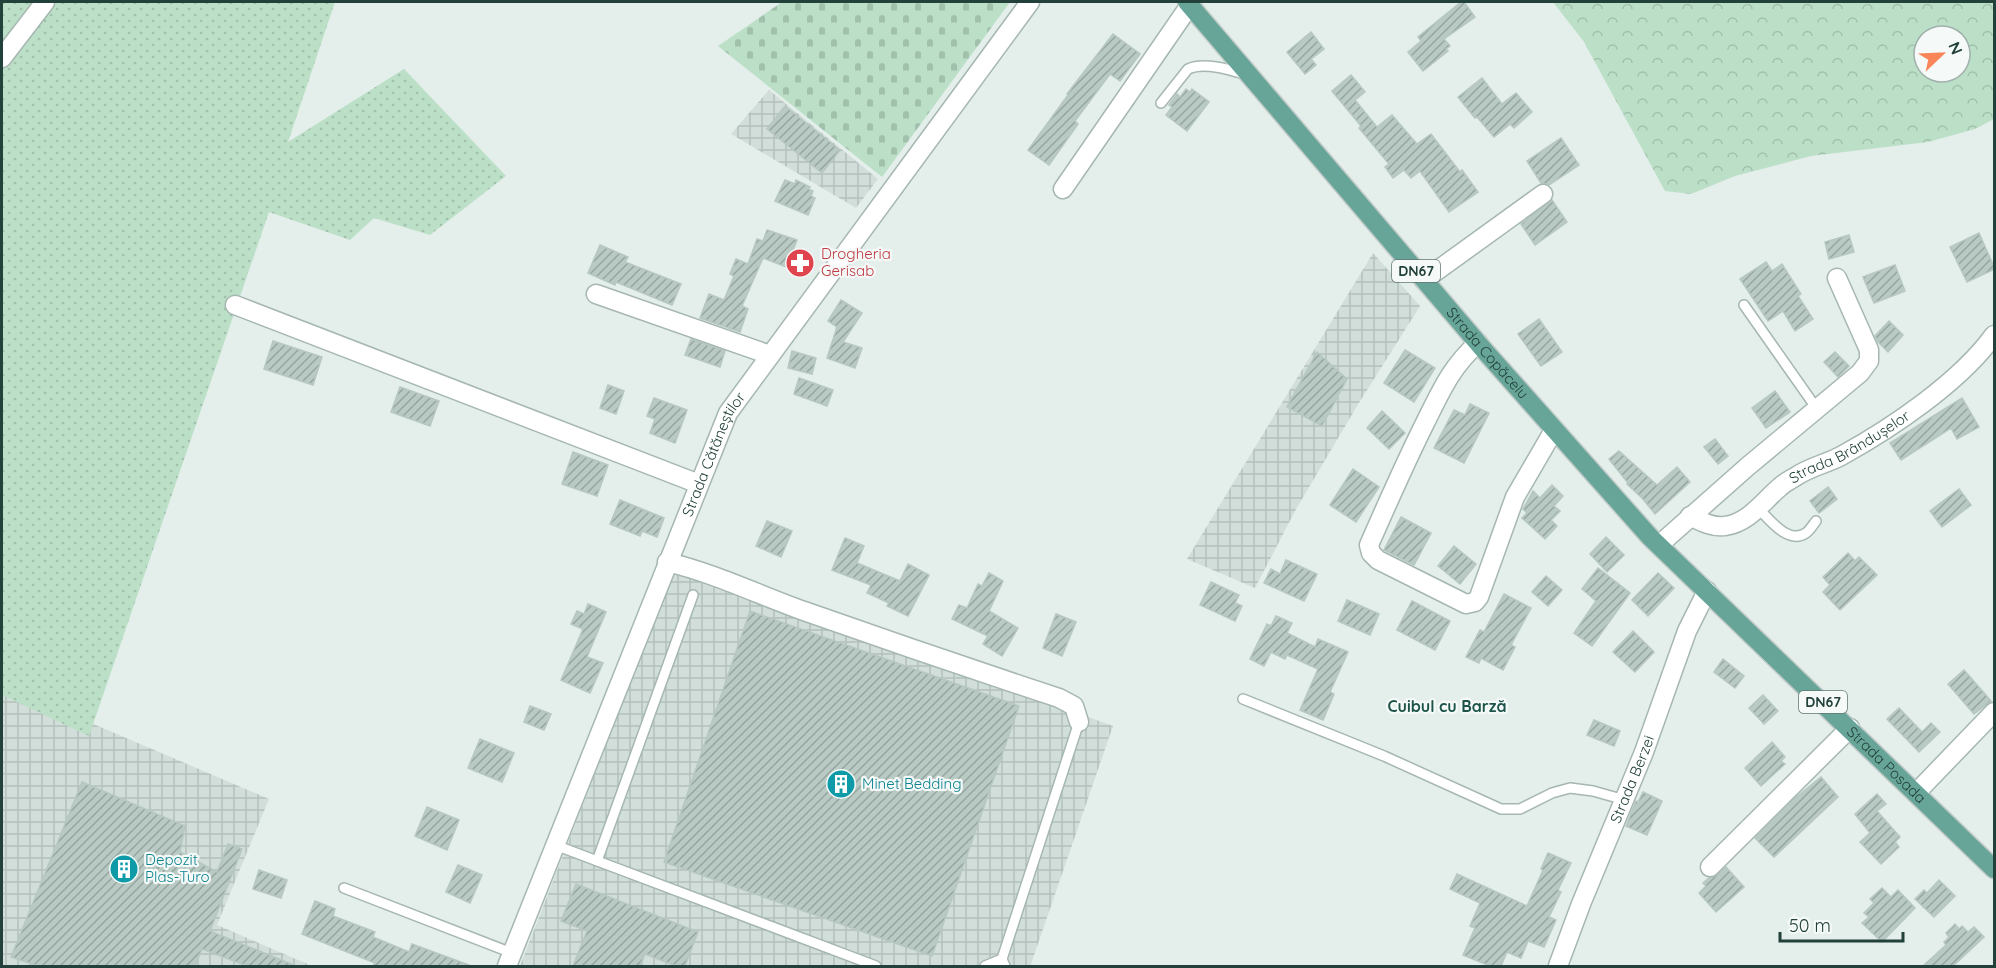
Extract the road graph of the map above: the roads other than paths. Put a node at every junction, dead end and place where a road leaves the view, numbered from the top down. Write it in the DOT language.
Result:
graph roads {
  1 [pos="45,2"];
  2 [pos="1030,2"];
  3 [pos="1188,3"];
  4 [pos="2,58"];
  5 [pos="1250,75"];
  6 [pos="1161,103"];
  7 [pos="1063,189"];
  8 [pos="1543,194"];
  9 [pos="1836,278"];
  10 [pos="1424,280"];
  11 [pos="596,294"];
  12 [pos="235,305"];
  13 [pos="1744,305"];
  14 [pos="1994,335"];
  15 [pos="1478,343"];
  16 [pos="770,355"];
  17 [pos="1817,409"];
  18 [pos="1554,430"];
  19 [pos="699,484"];
  20 [pos="1758,508"];
  21 [pos="1690,516"];
  22 [pos="1816,521"];
  23 [pos="1654,541"];
  24 [pos="667,562"];
  25 [pos="1707,591"];
  26 [pos="693,595"];
  27 [pos="1243,699"];
  28 [pos="1995,712"];
  29 [pos="1079,722"];
  30 [pos="1850,728"];
  31 [pos="1916,793"];
  32 [pos="1624,800"];
  33 [pos="555,845"];
  34 [pos="597,861"];
  35 [pos="1710,867"];
  36 [pos="1995,869"];
  37 [pos="344,888"];
  38 [pos="509,960"];
  39 [pos="1003,963"];
  40 [pos="876,966"];
  41 [pos="984,966"];
  42 [pos="1558,966"];
  1 -- 4 [label="street"];
  2 -- 16 [label="street, Strada Cătăneștilor"];
  3 -- 5 [label="main road, Strada Copăcelu / DN67"];
  3 -- 7 [label="street"];
  5 -- 6 [label="lane"];
  5 -- 10 [label="main road, Strada Copăcelu / DN67"];
  8 -- 10 [label="street"];
  9 -- 17 [label="street"];
  10 -- 15 [label="main road, Strada Copăcelu / DN67"];
  11 -- 16 [label="street"];
  12 -- 19 [label="street"];
  13 -- 17 [label="lane"];
  14 -- 20 [label="street, Strada Brândușelor"];
  15 -- 18 [label="main road, Strada Copăcelu / DN67"];
  15 -- 18 [label="street"];
  16 -- 19 [label="street, Strada Cătăneștilor"];
  17 -- 21 [label="street"];
  18 -- 23 [label="main road, Strada Copăcelu / DN67"];
  19 -- 24 [label="street, Strada Cătăneștilor"];
  20 -- 21 [label="street, Strada Brândușelor"];
  20 -- 22 [label="lane"];
  21 -- 23 [label="street"];
  23 -- 25 [label="main road, Strada Posada / DN67"];
  24 -- 29 [label="street"];
  24 -- 33 [label="street, Strada Cătăneștilor"];
  25 -- 30 [label="main road, Strada Posada / DN67"];
  25 -- 32 [label="street, Strada Berzei"];
  26 -- 34 [label="lane"];
  27 -- 32 [label="lane"];
  28 -- 31 [label="street"];
  29 -- 39 [label="lane"];
  30 -- 31 [label="main road, Strada Posada / DN67"];
  30 -- 35 [label="street"];
  31 -- 36 [label="main road, Strada Posada / DN67"];
  32 -- 42 [label="street, Strada Berzei"];
  33 -- 34 [label="lane"];
  33 -- 38 [label="street, Strada Cătăneștilor"];
  34 -- 40 [label="lane"];
  37 -- 38 [label="lane"];
  39 -- 41 [label="lane"];
}
